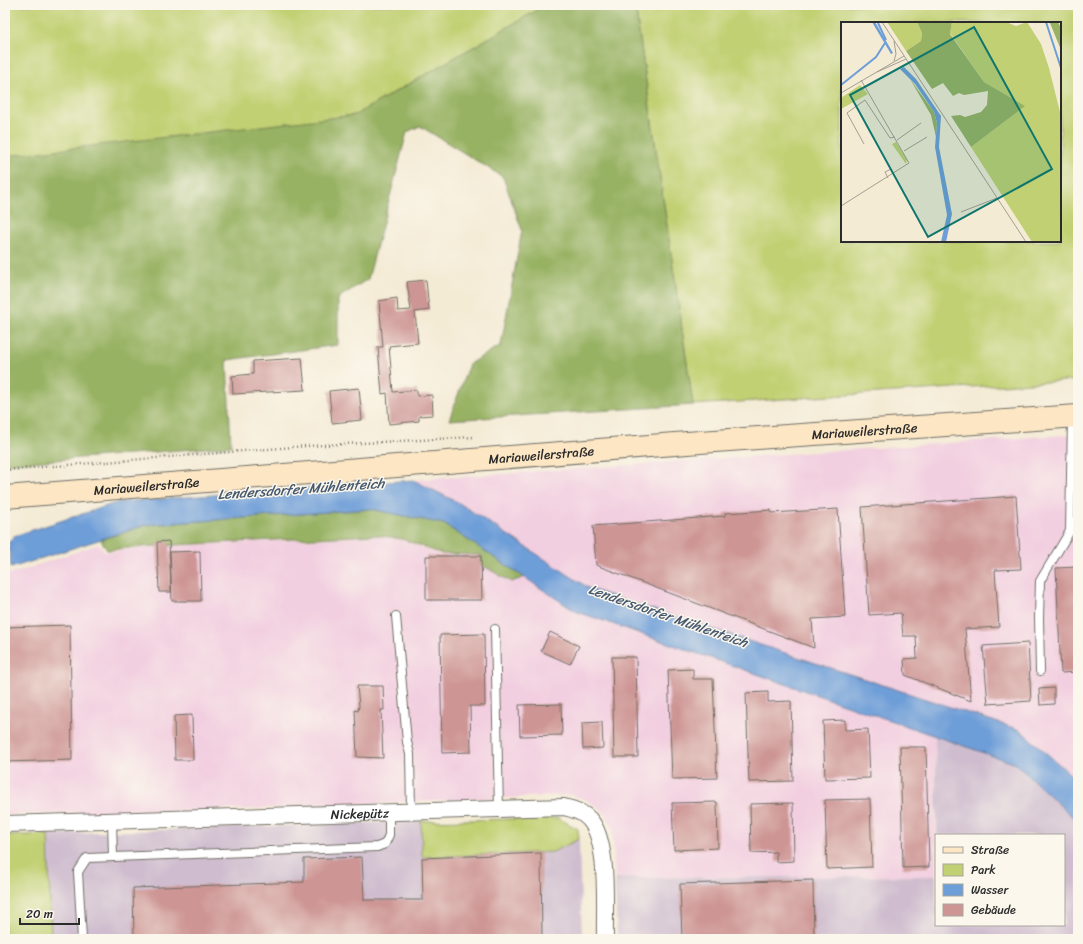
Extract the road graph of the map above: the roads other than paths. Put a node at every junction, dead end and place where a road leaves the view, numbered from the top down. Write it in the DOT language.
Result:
graph roads {
  1 [pos="1075,416"];
  2 [pos="5,497"];
  3 [pos="396,616"];
  4 [pos="495,629"];
  5 [pos="1040,672"];
  6 [pos="498,809"];
  7 [pos="411,811"];
  8 [pos="389,812"];
  9 [pos="112,821"];
  10 [pos="5,824"];
  11 [pos="113,856"];
  12 [pos="82,939"];
  13 [pos="606,939"];
  1 -- 2 [label="main road, Mariaweilerstraße"];
  1 -- 5 [label="lane"];
  3 -- 7 [label="lane"];
  4 -- 6 [label="lane"];
  6 -- 7 [label="street, Nickepütz"];
  6 -- 13 [label="street, Nickepütz"];
  7 -- 8 [label="street, Nickepütz"];
  8 -- 9 [label="street, Nickepütz"];
  8 -- 11 [label="lane"];
  9 -- 10 [label="street, Nickepütz"];
  9 -- 11 [label="lane"];
  11 -- 12 [label="lane"];
}
